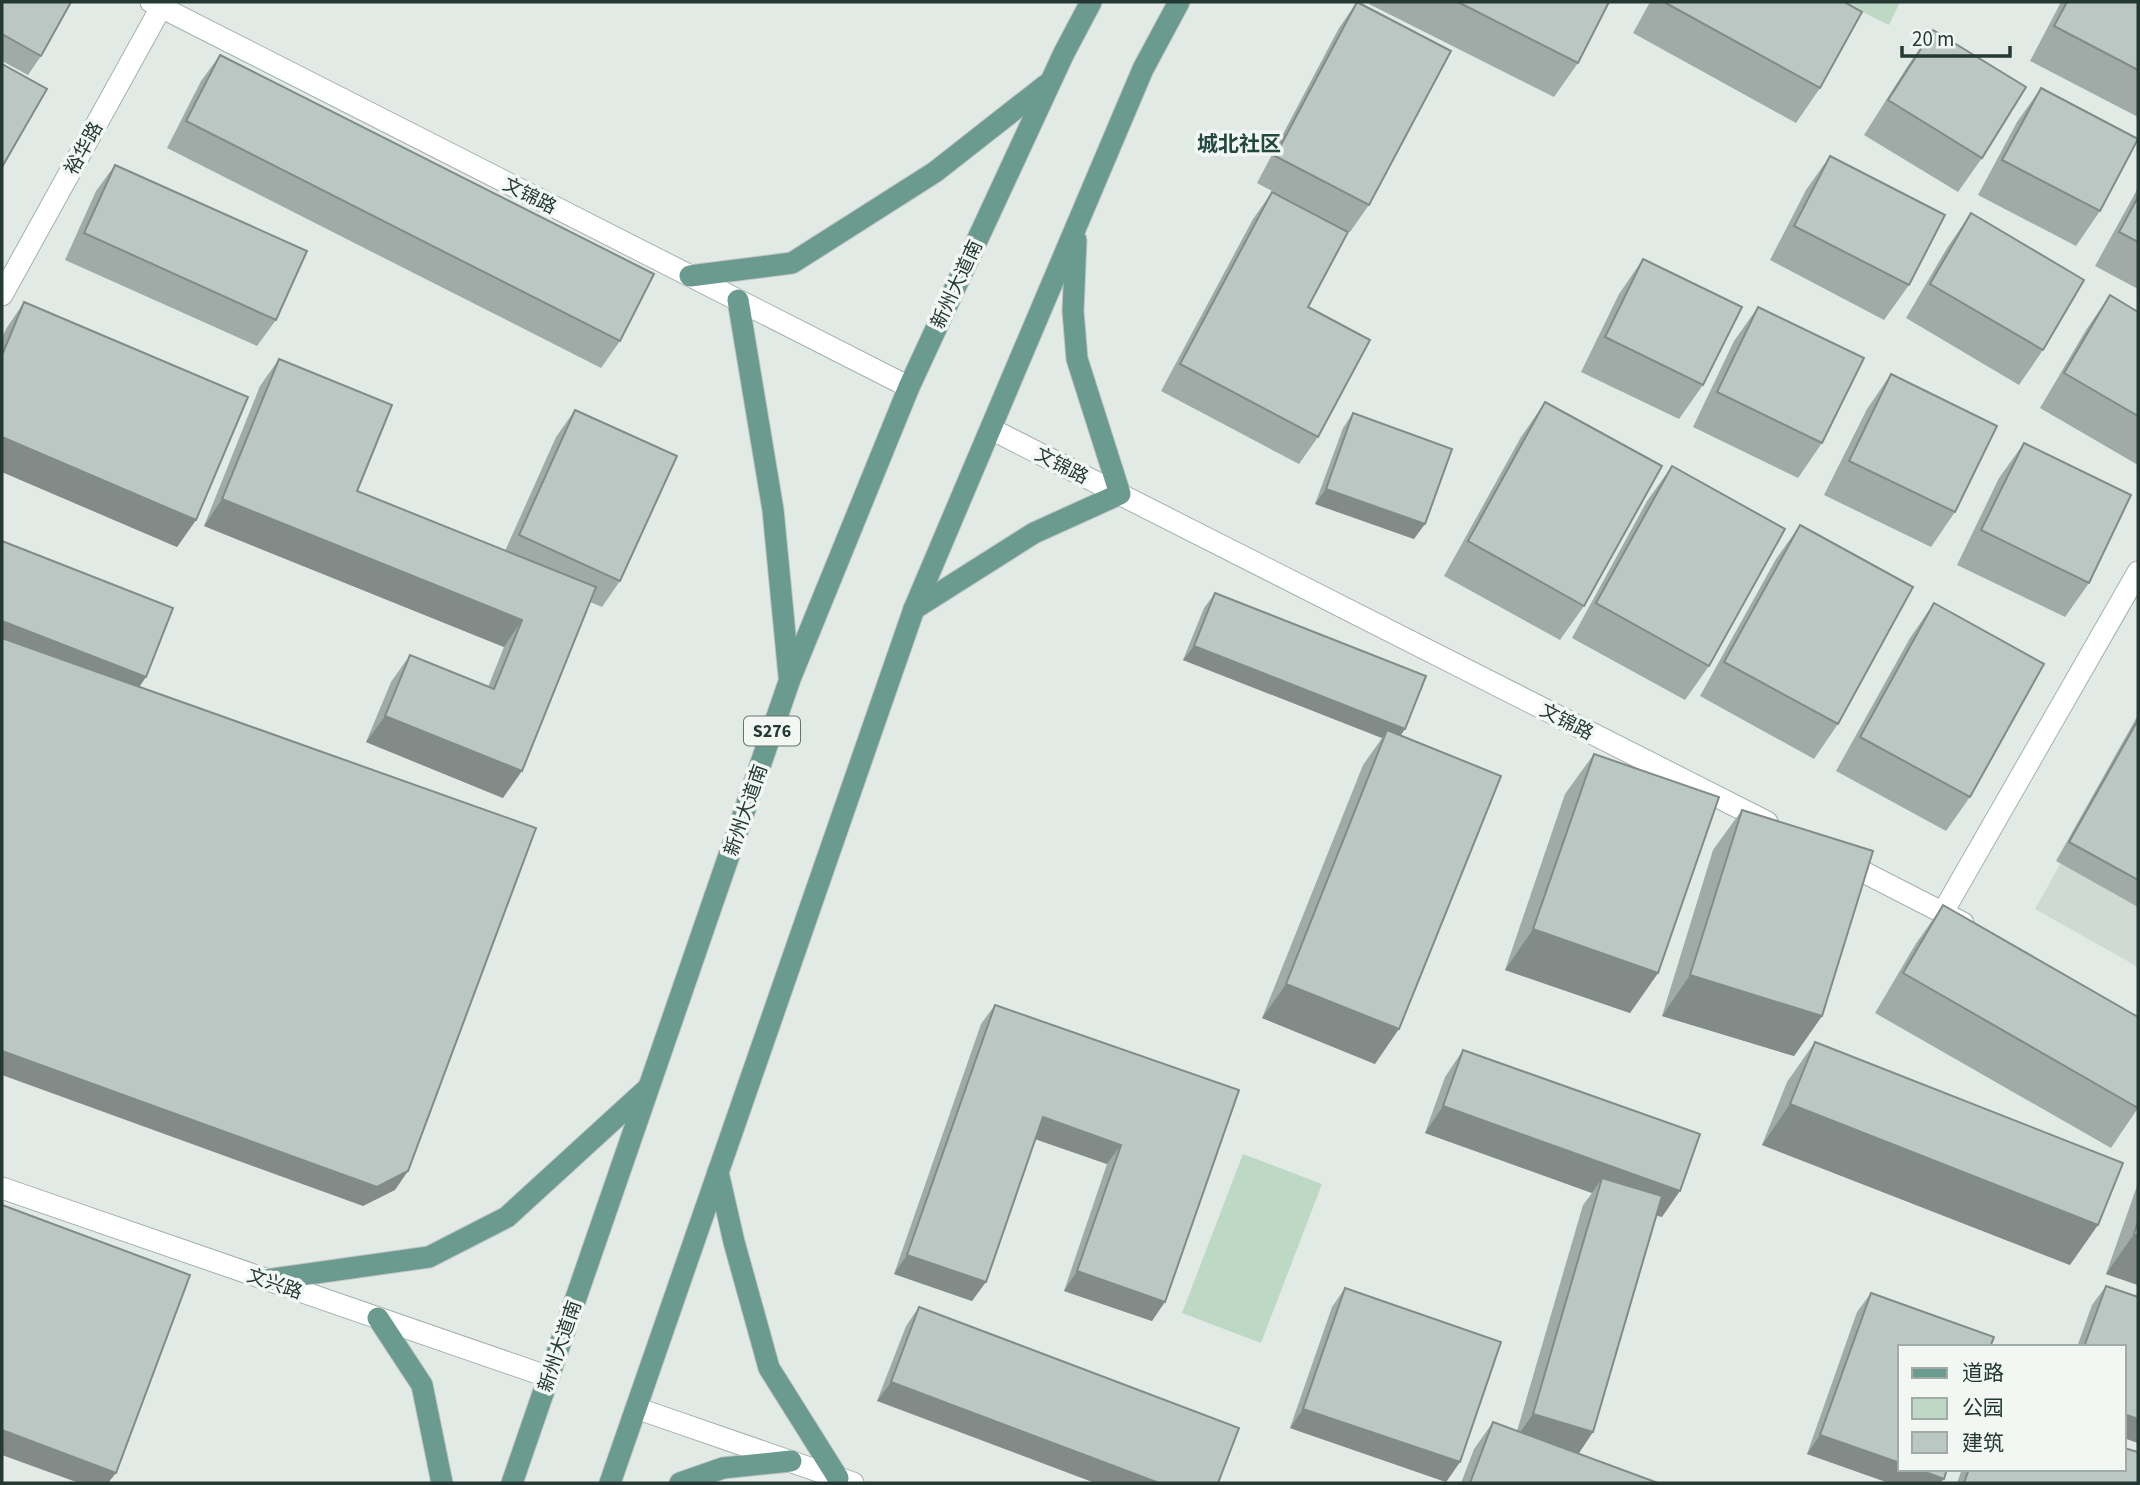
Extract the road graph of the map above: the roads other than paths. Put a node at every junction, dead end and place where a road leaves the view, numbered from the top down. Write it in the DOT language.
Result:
graph roads {
  1 [pos="1091,2"];
  2 [pos="1179,2"];
  3 [pos="159,3"];
  4 [pos="1050,82"];
  5 [pos="1076,227"];
  6 [pos="690,276"];
  7 [pos="2,295"];
  8 [pos="738,300"];
  9 [pos="909,387"];
  10 [pos="991,429"];
  11 [pos="1120,494"];
  12 [pos="2138,572"];
  13 [pos="914,609"];
  14 [pos="790,679"];
  15 [pos="1780,830"];
  16 [pos="1818,848"];
  17 [pos="1942,912"];
  18 [pos="1977,931"];
  19 [pos="649,1087"];
  20 [pos="718,1172"];
  21 [pos="2,1188"];
  22 [pos="266,1280"];
  23 [pos="378,1318"];
  24 [pos="549,1377"];
  25 [pos="636,1408"];
  26 [pos="791,1461"];
  27 [pos="846,1481"];
  28 [pos="442,1483"];
  29 [pos="512,1483"];
  30 [pos="610,1483"];
  31 [pos="680,1483"];
  1 -- 4 [label="main road, 新州大道南 / S276"];
  2 -- 5 [label="main road"];
  3 -- 6 [label="street, 文锦路"];
  3 -- 7 [label="street, 裕华路"];
  4 -- 6 [label="main road"];
  4 -- 9 [label="main road, 新州大道南 / S276"];
  5 -- 10 [label="main road"];
  5 -- 11 [label="main road"];
  6 -- 8 [label="street, 文锦路"];
  8 -- 9 [label="street, 文锦路"];
  8 -- 14 [label="main road"];
  9 -- 14 [label="main road, 新州大道南 / S276"];
  10 -- 11 [label="street, 文锦路"];
  10 -- 13 [label="main road"];
  11 -- 13 [label="main road"];
  11 -- 15 [label="street, 文锦路"];
  12 -- 17 [label="street"];
  13 -- 20 [label="main road"];
  14 -- 19 [label="main road, 新州大道南 / S276"];
  16 -- 17 [label="street"];
  17 -- 18 [label="street"];
  19 -- 22 [label="main road"];
  19 -- 24 [label="main road, 新州大道南 / S276"];
  20 -- 25 [label="main road"];
  20 -- 27 [label="main road"];
  21 -- 22 [label="street, 文兴路"];
  22 -- 23 [label="street, 文兴路"];
  23 -- 24 [label="street, 文兴路"];
  23 -- 28 [label="main road"];
  24 -- 29 [label="main road, 新州大道南 / S276"];
  25 -- 26 [label="street"];
  25 -- 30 [label="main road"];
  26 -- 27 [label="street"];
  26 -- 31 [label="main road"];
}
